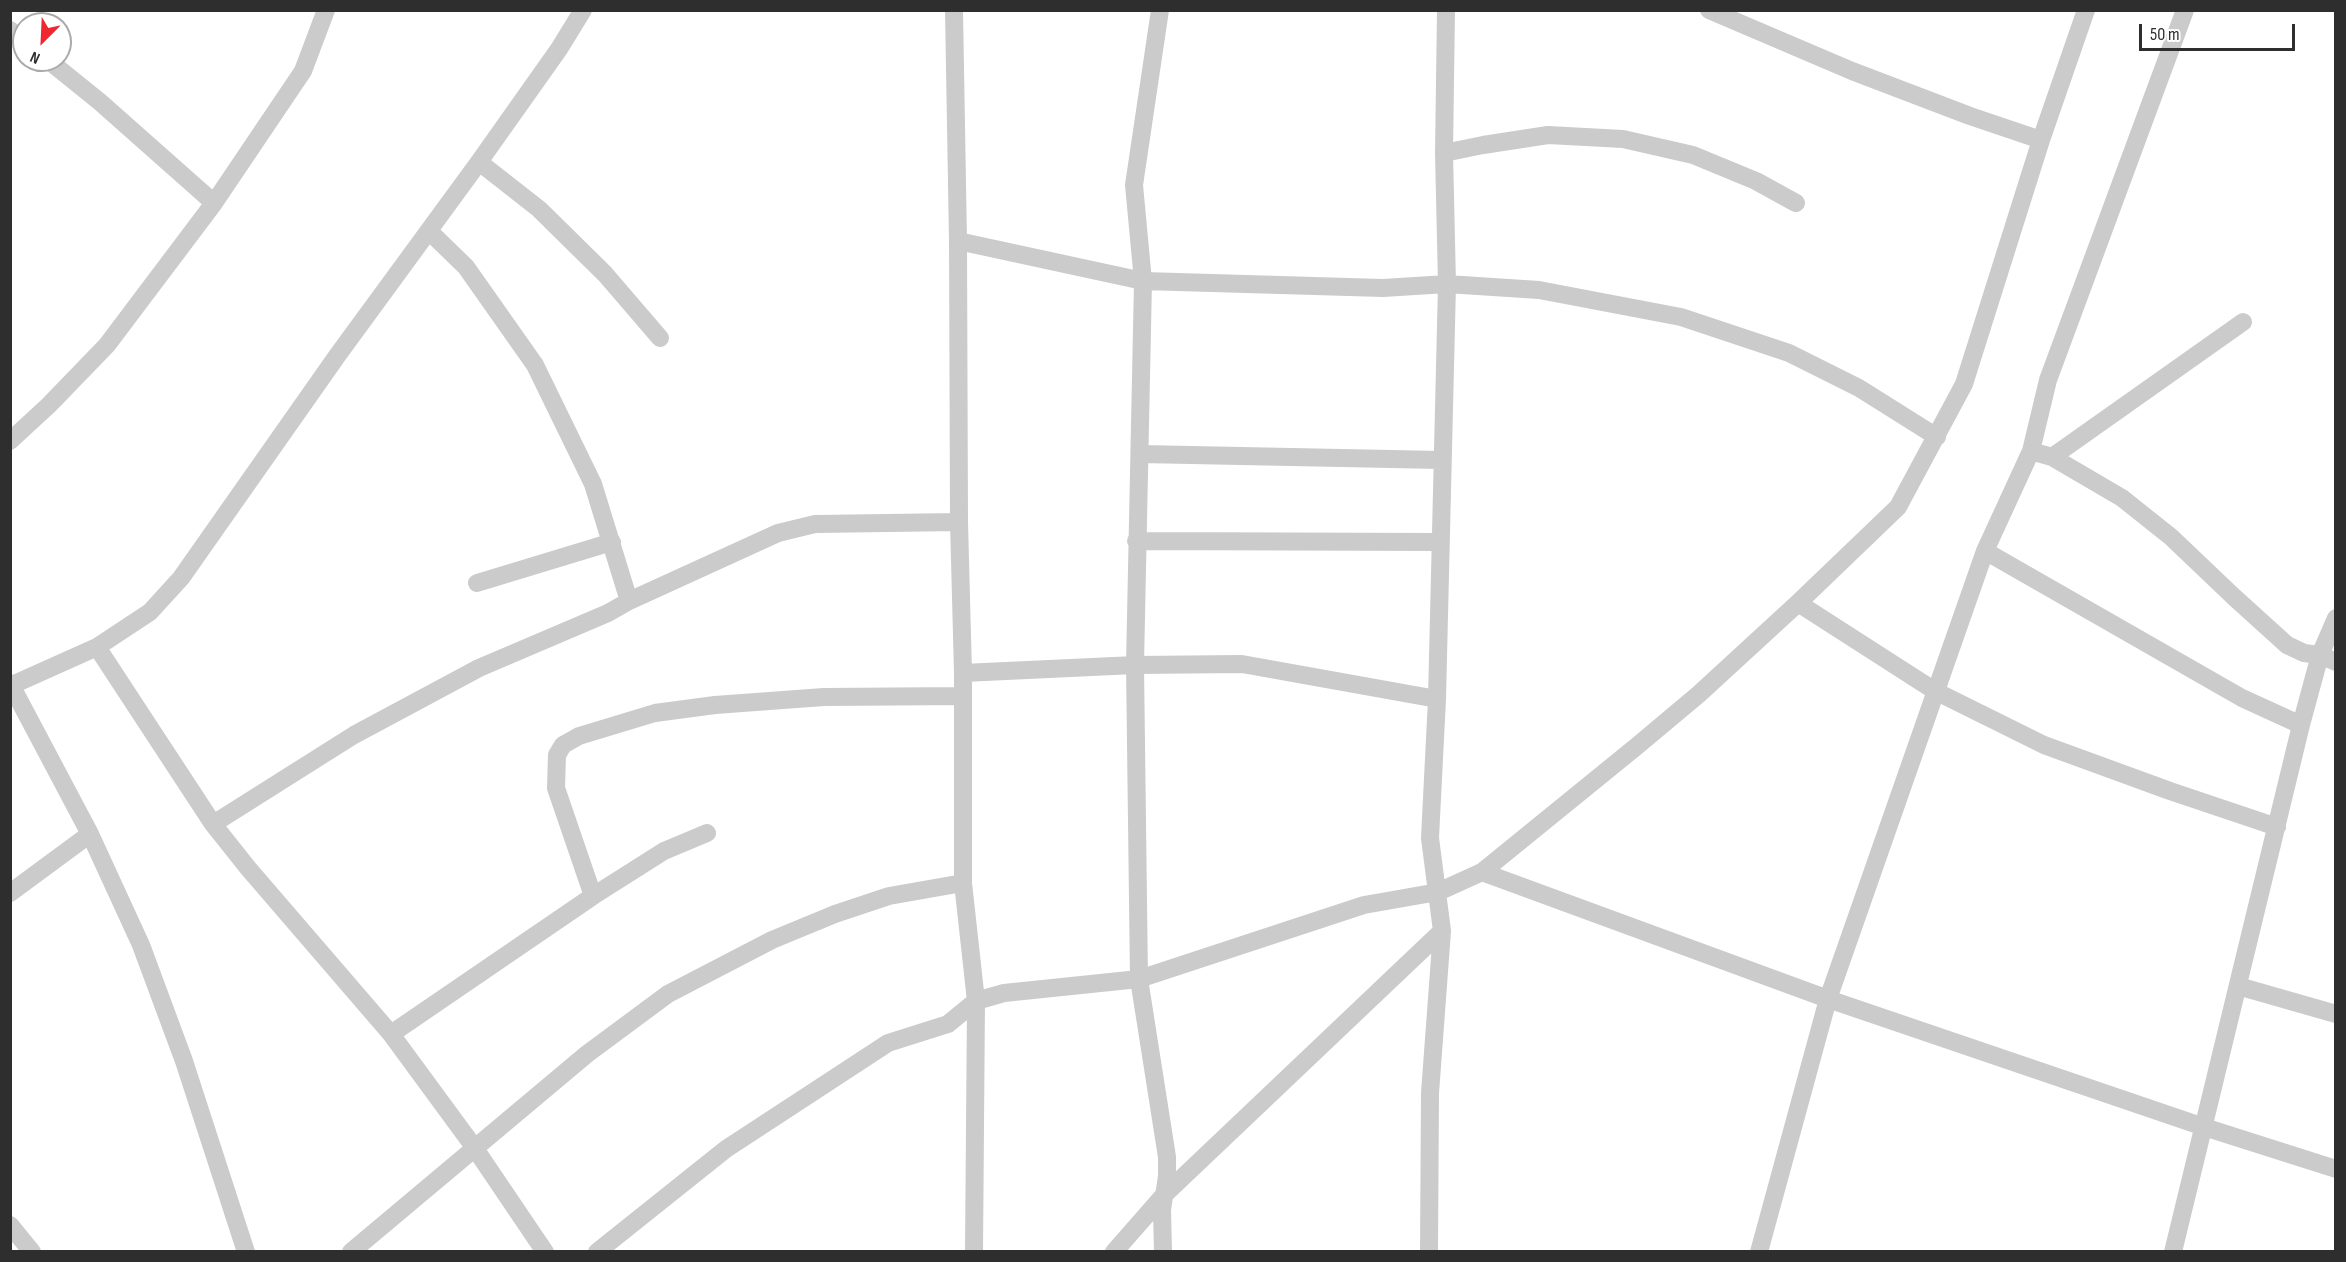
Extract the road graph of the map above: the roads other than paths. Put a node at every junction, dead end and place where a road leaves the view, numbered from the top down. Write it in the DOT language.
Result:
graph roads {
  1 [pos="326,10"];
  2 [pos="583,10"];
  3 [pos="954,10"];
  4 [pos="1160,10"];
  5 [pos="1446,10"];
  6 [pos="1709,10"];
  7 [pos="2086,10"];
  8 [pos="2185,10"];
  9 [pos="62,72"];
  10 [pos="2042,140"];
  11 [pos="1444,153"];
  12 [pos="479,162"];
  13 [pos="214,203"];
  14 [pos="1796,203"];
  15 [pos="429,231"];
  16 [pos="958,241"];
  17 [pos="1143,281"];
  18 [pos="1447,284"];
  19 [pos="2243,322"];
  20 [pos="660,338"];
  21 [pos="1937,437"];
  22 [pos="10,441"];
  23 [pos="2031,451"];
  24 [pos="1141,454"];
  25 [pos="2052,457"];
  26 [pos="1442,460"];
  27 [pos="959,522"];
  28 [pos="1136,541"];
  29 [pos="612,542"];
  30 [pos="1440,542"];
  31 [pos="1985,551"];
  32 [pos="477,583"];
  33 [pos="628,601"];
  34 [pos="1797,603"];
  35 [pos="2336,618"];
  36 [pos="97,647"];
  37 [pos="2328,659"];
  38 [pos="1134,665"];
  39 [pos="963,672"];
  40 [pos="11,685"];
  41 [pos="1935,692"];
  42 [pos="963,696"];
  43 [pos="1437,699"];
  44 [pos="2301,725"];
  45 [pos="213,824"];
  46 [pos="2277,826"];
  47 [pos="707,833"];
  48 [pos="90,834"];
  49 [pos="1482,872"];
  50 [pos="963,883"];
  51 [pos="1438,892"];
  52 [pos="10,893"];
  53 [pos="593,896"];
  54 [pos="1442,931"];
  55 [pos="1139,979"];
  56 [pos="2238,986"];
  57 [pos="1828,999"];
  58 [pos="976,1001"];
  59 [pos="2336,1014"];
  60 [pos="391,1034"];
  61 [pos="2204,1127"];
  62 [pos="474,1147"];
  63 [pos="2336,1169"];
  64 [pos="1164,1195"];
  65 [pos="10,1225"];
  66 [pos="32,1251"];
  67 [pos="246,1251"];
  68 [pos="351,1251"];
  69 [pos="545,1251"];
  70 [pos="597,1251"];
  71 [pos="974,1251"];
  72 [pos="1114,1251"];
  73 [pos="1163,1251"];
  74 [pos="1429,1251"];
  75 [pos="1758,1251"];
  76 [pos="2174,1251"];
  1 -- 13 [label="street"];
  2 -- 12 [label="street"];
  3 -- 16 [label="street"];
  4 -- 17 [label="street"];
  5 -- 11 [label="street"];
  6 -- 10 [label="street"];
  7 -- 10 [label="street"];
  8 -- 23 [label="street"];
  9 -- 13 [label="street"];
  10 -- 21 [label="street"];
  11 -- 14 [label="street"];
  11 -- 18 [label="street"];
  12 -- 15 [label="street"];
  12 -- 20 [label="street"];
  13 -- 22 [label="street"];
  15 -- 29 [label="street"];
  15 -- 36 [label="street"];
  16 -- 17 [label="street"];
  16 -- 27 [label="street"];
  17 -- 18 [label="street"];
  17 -- 24 [label="street"];
  18 -- 21 [label="street"];
  18 -- 26 [label="street"];
  19 -- 25 [label="street"];
  21 -- 34 [label="street"];
  23 -- 25 [label="street"];
  23 -- 31 [label="street"];
  24 -- 26 [label="street"];
  24 -- 28 [label="street"];
  25 -- 37 [label="street"];
  26 -- 30 [label="street"];
  27 -- 33 [label="street"];
  27 -- 39 [label="street"];
  28 -- 30 [label="street"];
  28 -- 38 [label="street"];
  29 -- 32 [label="street"];
  29 -- 33 [label="street"];
  30 -- 43 [label="street"];
  31 -- 41 [label="street"];
  31 -- 44 [label="street"];
  33 -- 45 [label="street"];
  34 -- 41 [label="street"];
  34 -- 49 [label="street"];
  35 -- 37 [label="street"];
  36 -- 40 [label="street"];
  36 -- 45 [label="street"];
  37 -- 44 [label="street"];
  38 -- 39 [label="street"];
  38 -- 43 [label="street"];
  38 -- 55 [label="street"];
  39 -- 42 [label="street"];
  40 -- 48 [label="street"];
  41 -- 46 [label="street"];
  41 -- 57 [label="street"];
  42 -- 50 [label="street"];
  42 -- 53 [label="street"];
  43 -- 51 [label="street"];
  44 -- 46 [label="street"];
  45 -- 60 [label="street"];
  46 -- 56 [label="street"];
  47 -- 53 [label="street"];
  48 -- 52 [label="street"];
  48 -- 67 [label="street"];
  49 -- 51 [label="street"];
  49 -- 57 [label="street"];
  50 -- 58 [label="street"];
  50 -- 62 [label="street"];
  51 -- 54 [label="street"];
  51 -- 55 [label="street"];
  53 -- 60 [label="street"];
  54 -- 64 [label="street"];
  54 -- 74 [label="street"];
  55 -- 58 [label="street"];
  55 -- 64 [label="street"];
  56 -- 59 [label="street"];
  56 -- 61 [label="street"];
  57 -- 61 [label="street"];
  57 -- 75 [label="street"];
  58 -- 70 [label="street"];
  58 -- 71 [label="street"];
  60 -- 62 [label="street"];
  61 -- 63 [label="street"];
  61 -- 76 [label="street"];
  62 -- 68 [label="street"];
  62 -- 69 [label="street"];
  64 -- 72 [label="street"];
  64 -- 73 [label="street"];
  65 -- 66 [label="street"];
}
